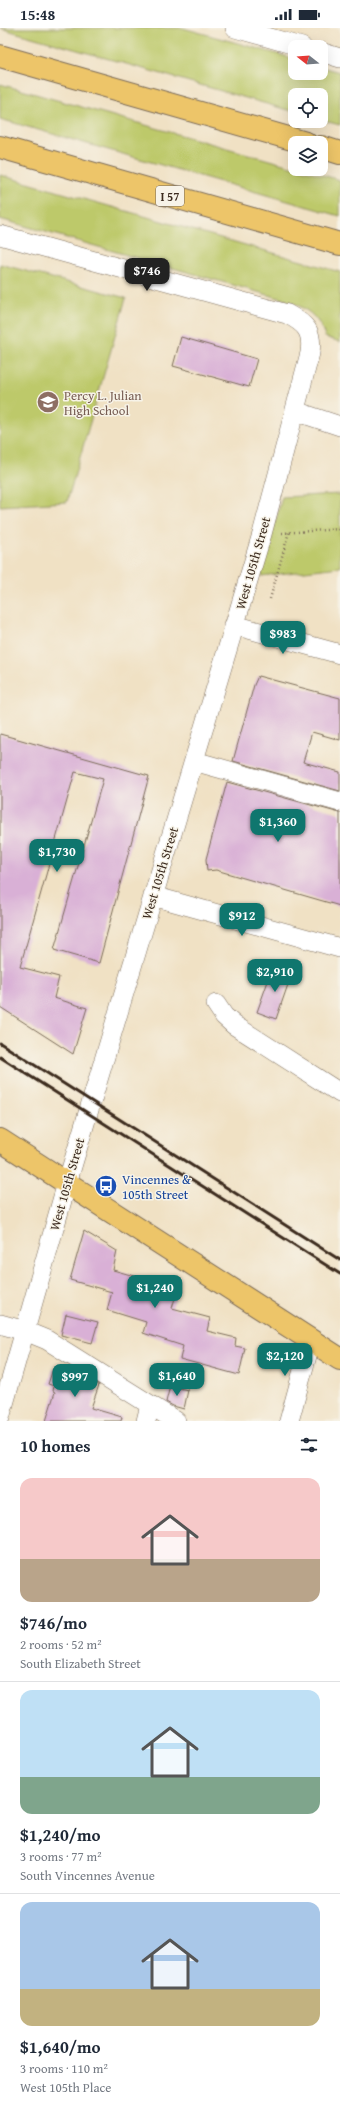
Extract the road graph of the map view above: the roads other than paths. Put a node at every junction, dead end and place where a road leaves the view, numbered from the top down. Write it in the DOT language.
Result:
graph roads {
  1 [pos="235,28"];
  2 [pos="288,43"];
  3 [pos="328,54"];
  4 [pos="0,56"];
  5 [pos="340,58"];
  6 [pos="288,138"];
  7 [pos="0,147"];
  8 [pos="328,149"];
  9 [pos="340,153"];
  10 [pos="0,235"];
  11 [pos="340,244"];
  12 [pos="295,411"];
  13 [pos="340,426"];
  14 [pos="234,625"];
  15 [pos="340,654"];
  16 [pos="194,761"];
  17 [pos="340,802"];
  18 [pos="153,896"];
  19 [pos="340,948"];
  20 [pos="216,1004"];
  21 [pos="340,1093"];
  22 [pos="0,1140"];
  23 [pos="67,1183"];
  24 [pos="0,1324"];
  25 [pos="25,1331"];
  26 [pos="311,1341"];
  27 [pos="340,1359"];
  28 [pos="148,1413"];
  29 [pos="0,1418"];
  30 [pos="176,1421"];
  31 [pos="289,1421"];
  1 -- 2 [label="street"];
  3 -- 5 [label="street"];
  4 -- 6 [label="main road"];
  7 -- 11 [label="main road, I 57"];
  8 -- 9 [label="main road"];
  10 -- 12 [label="street, West 105th Street"];
  12 -- 13 [label="street"];
  12 -- 14 [label="street, West 105th Street"];
  14 -- 15 [label="street"];
  14 -- 16 [label="street, West 105th Street"];
  16 -- 17 [label="street"];
  16 -- 18 [label="street, West 105th Street"];
  18 -- 19 [label="street"];
  18 -- 23 [label="street, West 105th Street"];
  20 -- 21 [label="street"];
  22 -- 23 [label="main road"];
  23 -- 25 [label="street, West 105th Street"];
  23 -- 26 [label="main road"];
  24 -- 25 [label="street"];
  25 -- 28 [label="street"];
  25 -- 29 [label="street, West 105th Street"];
  26 -- 27 [label="main road"];
  26 -- 31 [label="street"];
  28 -- 30 [label="street"];
}
